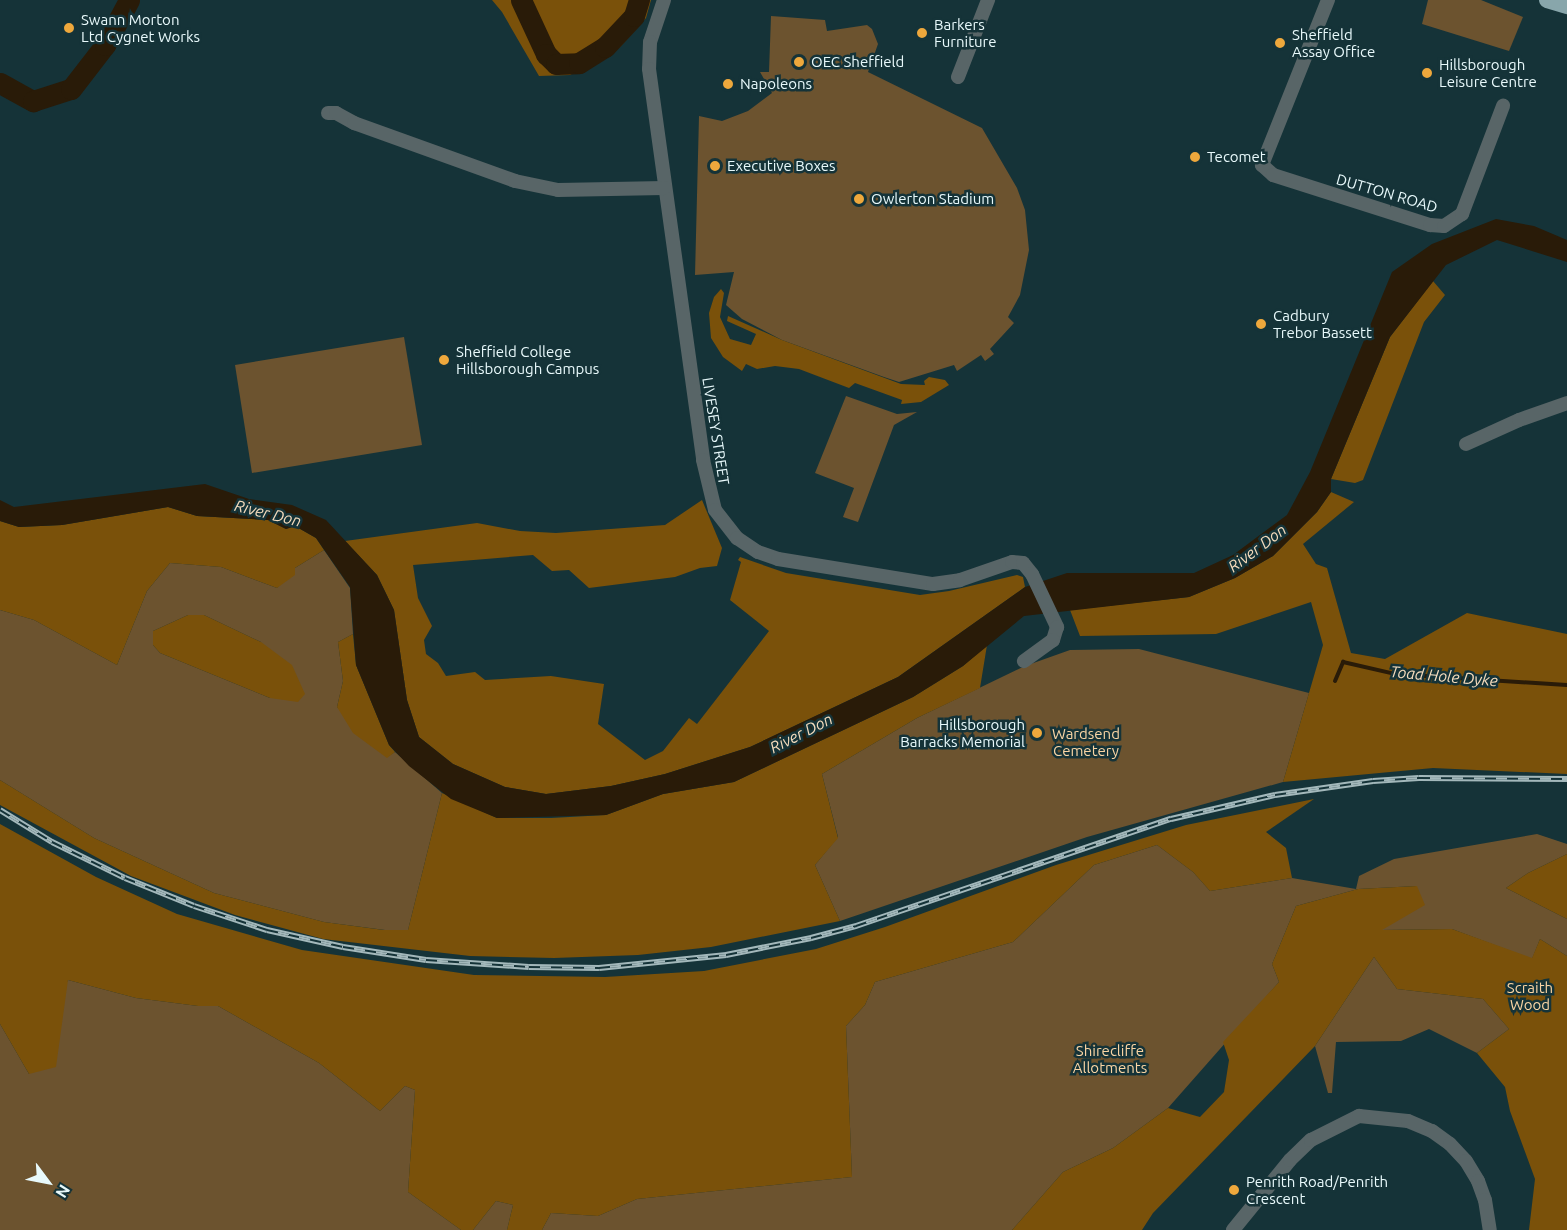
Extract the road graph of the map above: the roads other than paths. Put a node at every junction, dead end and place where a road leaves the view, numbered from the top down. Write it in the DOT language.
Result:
graph roads {
  1 [pos="664,0"];
  2 [pos="988,0"];
  3 [pos="1328,0"];
  4 [pos="1547,0"];
  5 [pos="1567,6"];
  6 [pos="958,77"];
  7 [pos="1503,106"];
  8 [pos="328,113"];
  9 [pos="664,188"];
  10 [pos="1567,404"];
  11 [pos="1466,444"];
  12 [pos="1024,661"];
  13 [pos="1233,1230"];
  14 [pos="1490,1230"];
  1 -- 9 [label="street, LIVESEY STREET"];
  2 -- 6 [label="street"];
  3 -- 7 [label="street, DUTTON ROAD"];
  4 -- 5 [label="highway"];
  8 -- 9 [label="street"];
  9 -- 12 [label="street, LIVESEY STREET"];
  10 -- 11 [label="street"];
  13 -- 14 [label="street"];
}
